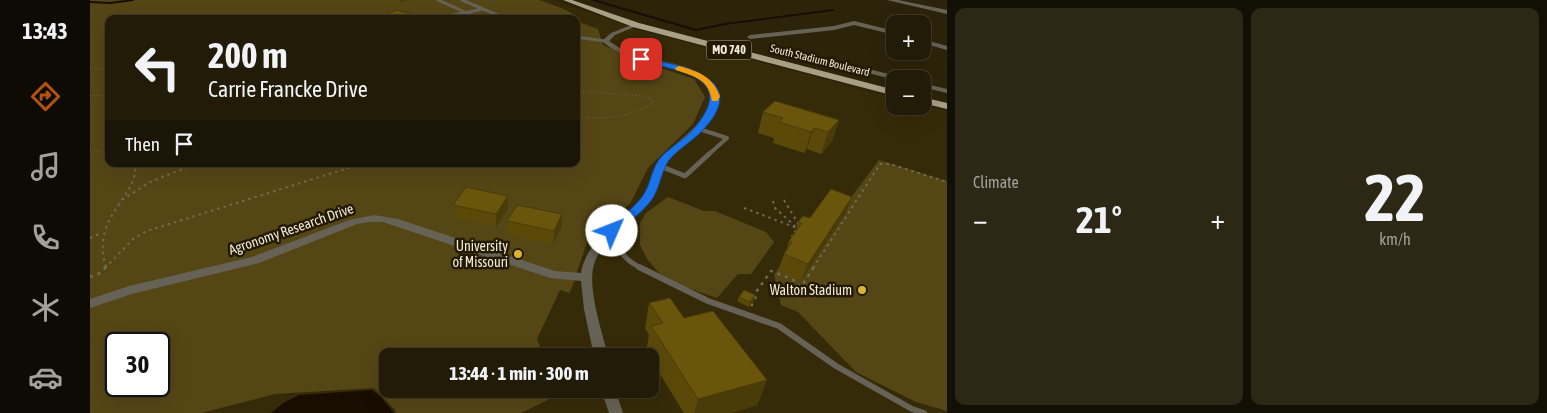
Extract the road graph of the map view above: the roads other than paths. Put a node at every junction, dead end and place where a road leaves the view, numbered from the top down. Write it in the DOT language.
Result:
graph roads {
  1 [pos="438,0"];
  2 [pos="462,0"];
  3 [pos="566,0"];
  4 [pos="890,0"];
  5 [pos="483,9"];
  6 [pos="468,12"];
  7 [pos="947,12"];
  8 [pos="457,15"];
  9 [pos="473,15"];
  10 [pos="497,15"];
  11 [pos="636,25"];
  12 [pos="886,31"];
  13 [pos="750,37"];
  14 [pos="580,38"];
  15 [pos="605,41"];
  16 [pos="931,44"];
  17 [pos="947,48"];
  18 [pos="840,64"];
  19 [pos="886,76"];
  20 [pos="931,87"];
  21 [pos="886,91"];
  22 [pos="947,91"];
  23 [pos="931,102"];
  24 [pos="947,106"];
  25 [pos="699,129"];
  26 [pos="660,166"];
  27 [pos="620,223"];
  28 [pos="588,278"];
  29 [pos="90,304"];
  30 [pos="599,348"];
  31 [pos="611,398"];
  32 [pos="616,413"];
  33 [pos="924,413"];
  1 -- 6 [label="lane"];
  2 -- 5 [label="lane"];
  3 -- 11 [label="main road, South Stadium Boulevard / MO 740"];
  4 -- 7 [label="street"];
  5 -- 6 [label="lane"];
  5 -- 10 [label="lane"];
  6 -- 8 [label="lane"];
  6 -- 9 [label="lane"];
  11 -- 15 [label="street"];
  11 -- 21 [label="main road, South Stadium Boulevard / MO 740"];
  12 -- 13 [label="street"];
  14 -- 15 [label="lane"];
  15 -- 25 [label="street"];
  16 -- 17 [label="street"];
  18 -- 19 [label="street"];
  20 -- 22 [label="street"];
  23 -- 24 [label="main road"];
  25 -- 26 [label="street"];
  25 -- 26 [label="lane"];
  26 -- 27 [label="street"];
  27 -- 28 [label="street"];
  27 -- 33 [label="lane"];
  28 -- 29 [label="street, Agronomy Research Drive"];
  28 -- 30 [label="street"];
  31 -- 32 [label="street"];
}
